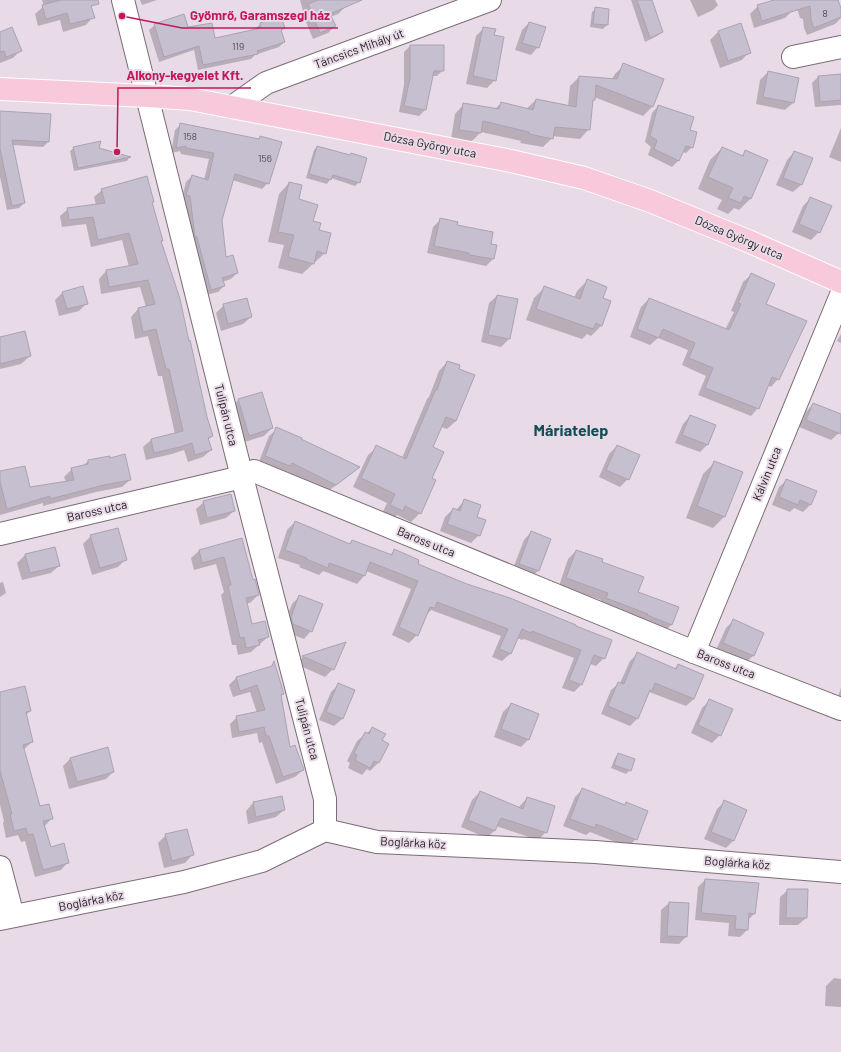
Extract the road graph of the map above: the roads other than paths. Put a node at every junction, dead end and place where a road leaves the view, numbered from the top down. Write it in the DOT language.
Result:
graph roads {
  1 [pos="123,0"];
  2 [pos="481,2"];
  3 [pos="841,47"];
  4 [pos="793,57"];
  5 [pos="0,89"];
  6 [pos="147,96"];
  7 [pos="232,107"];
  8 [pos="841,282"];
  9 [pos="841,295"];
  10 [pos="242,477"];
  11 [pos="0,534"];
  12 [pos="694,652"];
  13 [pos="841,710"];
  14 [pos="325,830"];
  15 [pos="0,867"];
  16 [pos="841,872"];
  17 [pos="6,918"];
  1 -- 6 [label="street, Tulipán utca"];
  2 -- 7 [label="street, Táncsics Mihály út"];
  3 -- 4 [label="street"];
  5 -- 6 [label="main road, Dózsa György utca"];
  6 -- 7 [label="main road, Dózsa György utca"];
  6 -- 10 [label="street, Tulipán utca"];
  7 -- 8 [label="main road, Dózsa György utca"];
  9 -- 12 [label="street, Kálvin utca"];
  10 -- 11 [label="street, Baross utca"];
  10 -- 12 [label="street, Baross utca"];
  10 -- 14 [label="street, Tulipán utca"];
  12 -- 13 [label="street, Baross utca"];
  14 -- 16 [label="street, Boglárka köz"];
  14 -- 17 [label="street, Boglárka köz"];
  15 -- 17 [label="street"];
}
